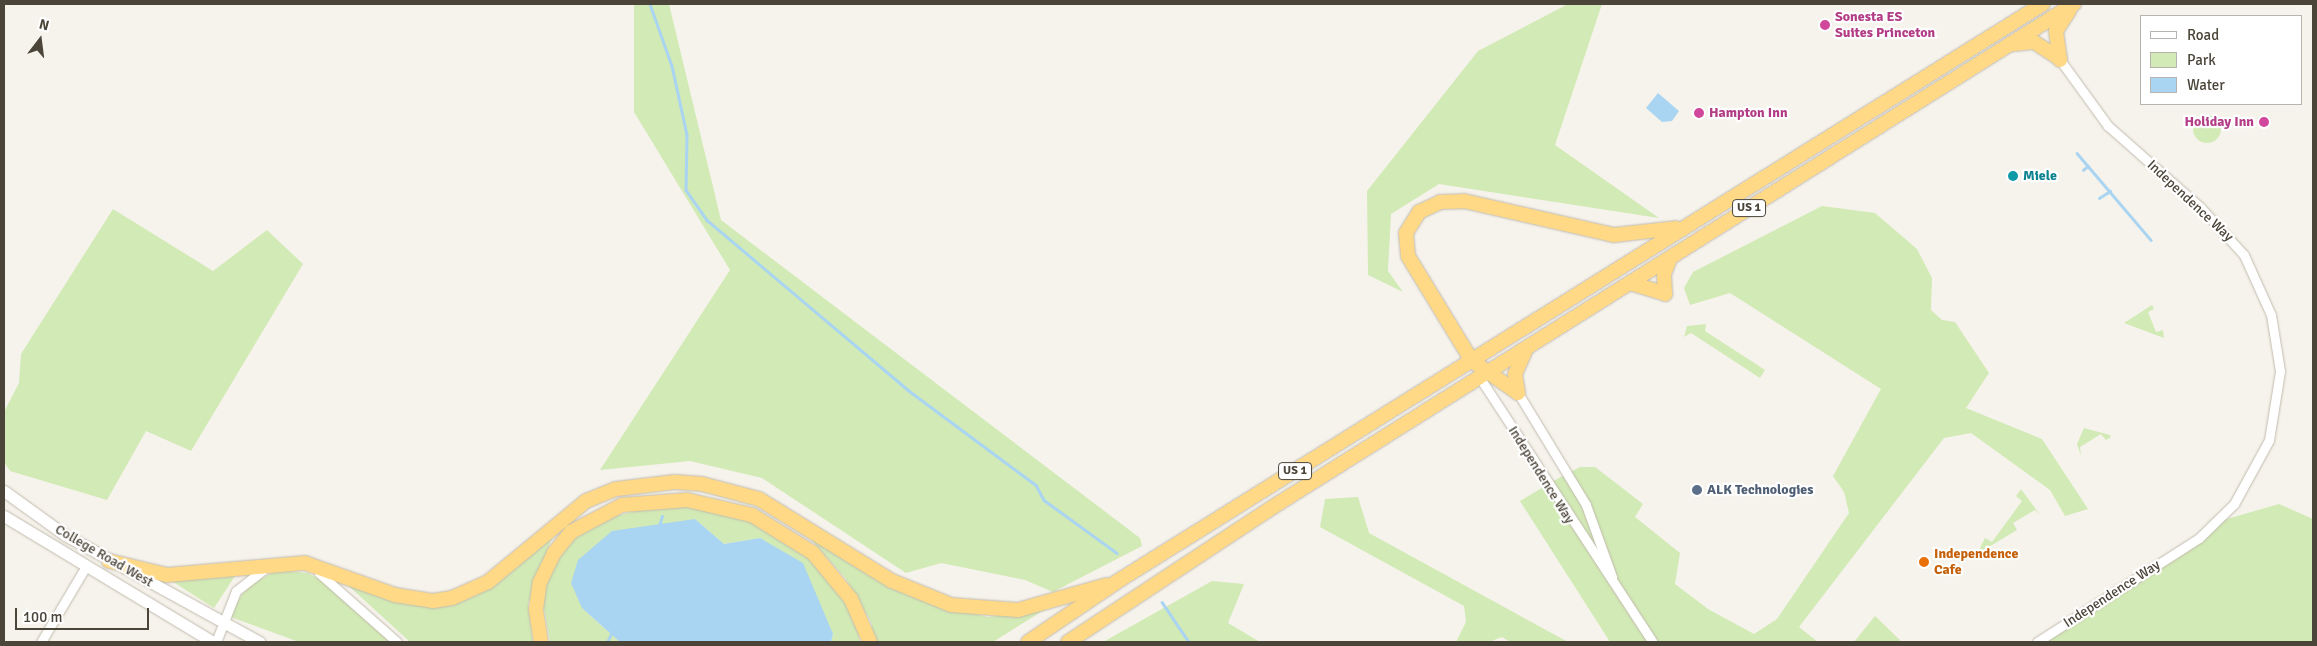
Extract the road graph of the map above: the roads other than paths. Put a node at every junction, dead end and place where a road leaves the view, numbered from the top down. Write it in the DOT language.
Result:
graph roads {
  1 [pos="2043,4"];
  2 [pos="2075,4"];
  3 [pos="2008,45"];
  4 [pos="2060,60"];
  5 [pos="1684,226"];
  6 [pos="1670,258"];
  7 [pos="1630,283"];
  8 [pos="1527,347"];
  9 [pos="1472,361"];
  10 [pos="1484,374"];
  11 [pos="1518,393"];
  12 [pos="4,492"];
  13 [pos="4,516"];
  14 [pos="109,561"];
  15 [pos="279,562"];
  16 [pos="85,568"];
  17 [pos="1118,581"];
  18 [pos="1615,585"];
  19 [pos="221,624"];
  20 [pos="1090,625"];
  21 [pos="41,642"];
  22 [pos="214,642"];
  23 [pos="260,642"];
  24 [pos="397,642"];
  25 [pos="541,642"];
  26 [pos="870,642"];
  27 [pos="1028,642"];
  28 [pos="1054,642"];
  29 [pos="1068,642"];
  30 [pos="1653,642"];
  31 [pos="2037,642"];
  1 -- 5 [label="highway, US 1"];
  2 -- 3 [label="highway, US 1"];
  2 -- 4 [label="highway"];
  3 -- 4 [label="highway"];
  3 -- 6 [label="highway, US 1"];
  4 -- 31 [label="street, Independence Way"];
  5 -- 9 [label="highway, US 1"];
  5 -- 9 [label="highway"];
  6 -- 7 [label="highway, US 1"];
  6 -- 7 [label="highway"];
  7 -- 8 [label="highway, US 1"];
  8 -- 10 [label="highway, US 1"];
  8 -- 11 [label="highway"];
  9 -- 10 [label="highway"];
  9 -- 17 [label="highway, US 1"];
  10 -- 11 [label="highway"];
  10 -- 18 [label="street, Independence Way"];
  10 -- 20 [label="highway, US 1"];
  11 -- 18 [label="street, Independence Way"];
  12 -- 14 [label="street, College Road West"];
  13 -- 16 [label="street, College Road West"];
  14 -- 15 [label="highway"];
  14 -- 19 [label="street, College Road West"];
  15 -- 17 [label="highway"];
  15 -- 19 [label="street"];
  15 -- 24 [label="street"];
  16 -- 21 [label="street"];
  16 -- 22 [label="street, College Road West"];
  17 -- 27 [label="highway, US 1"];
  18 -- 30 [label="street, Independence Way"];
  19 -- 22 [label="street"];
  19 -- 23 [label="street, College Road West"];
  20 -- 28 [label="highway, US 1"];
  20 -- 29 [label="highway"];
  25 -- 26 [label="highway"];
}
